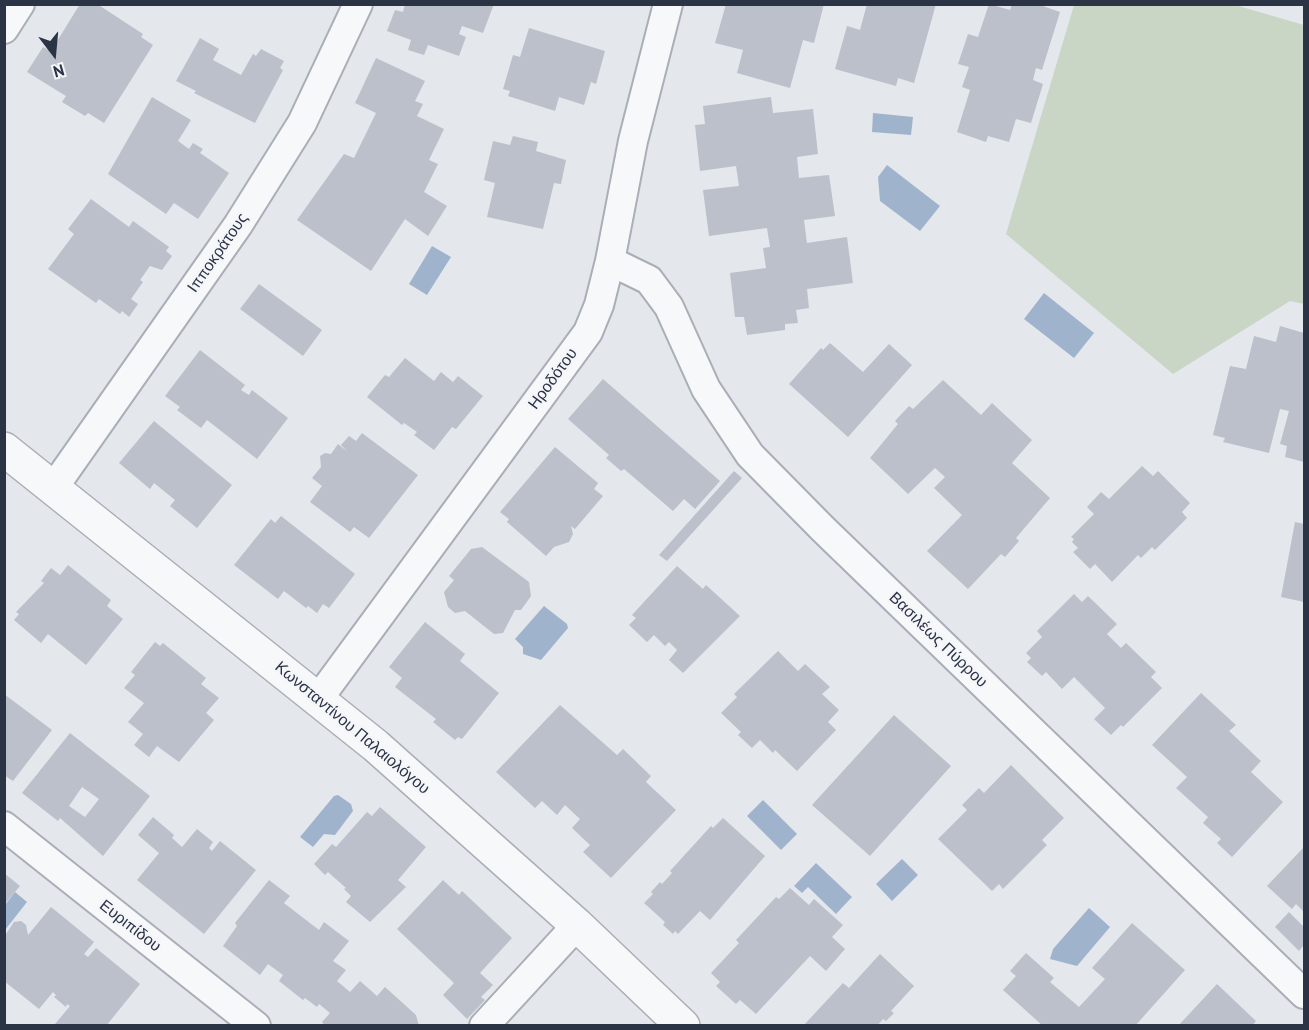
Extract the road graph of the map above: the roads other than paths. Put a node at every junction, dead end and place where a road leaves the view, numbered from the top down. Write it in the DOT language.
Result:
graph roads {
  1 [pos="20,4"];
  2 [pos="358,4"];
  3 [pos="668,4"];
  4 [pos="4,29"];
  5 [pos="610,261"];
  6 [pos="4,449"];
  7 [pos="54,487"];
  8 [pos="319,698"];
  9 [pos="4,826"];
  10 [pos="577,925"];
  11 [pos="1305,994"];
  12 [pos="256,1026"];
  13 [pos="484,1026"];
  14 [pos="683,1026"];
  1 -- 4 [label="street"];
  2 -- 7 [label="street, Ιπποκράτους"];
  3 -- 5 [label="street, Ηροδότου"];
  5 -- 8 [label="street, Ηροδότου"];
  5 -- 11 [label="street, Βασιλέως Πύρρου"];
  6 -- 7 [label="street, Κωνσταντίνου Παλαιολόγου"];
  7 -- 8 [label="street, Κωνσταντίνου Παλαιολόγου"];
  8 -- 10 [label="street, Κωνσταντίνου Παλαιολόγου"];
  9 -- 12 [label="street, Ευριπίδου"];
  10 -- 13 [label="street"];
  10 -- 14 [label="street, Κωνσταντίνου Παλαιολόγου"];
}
